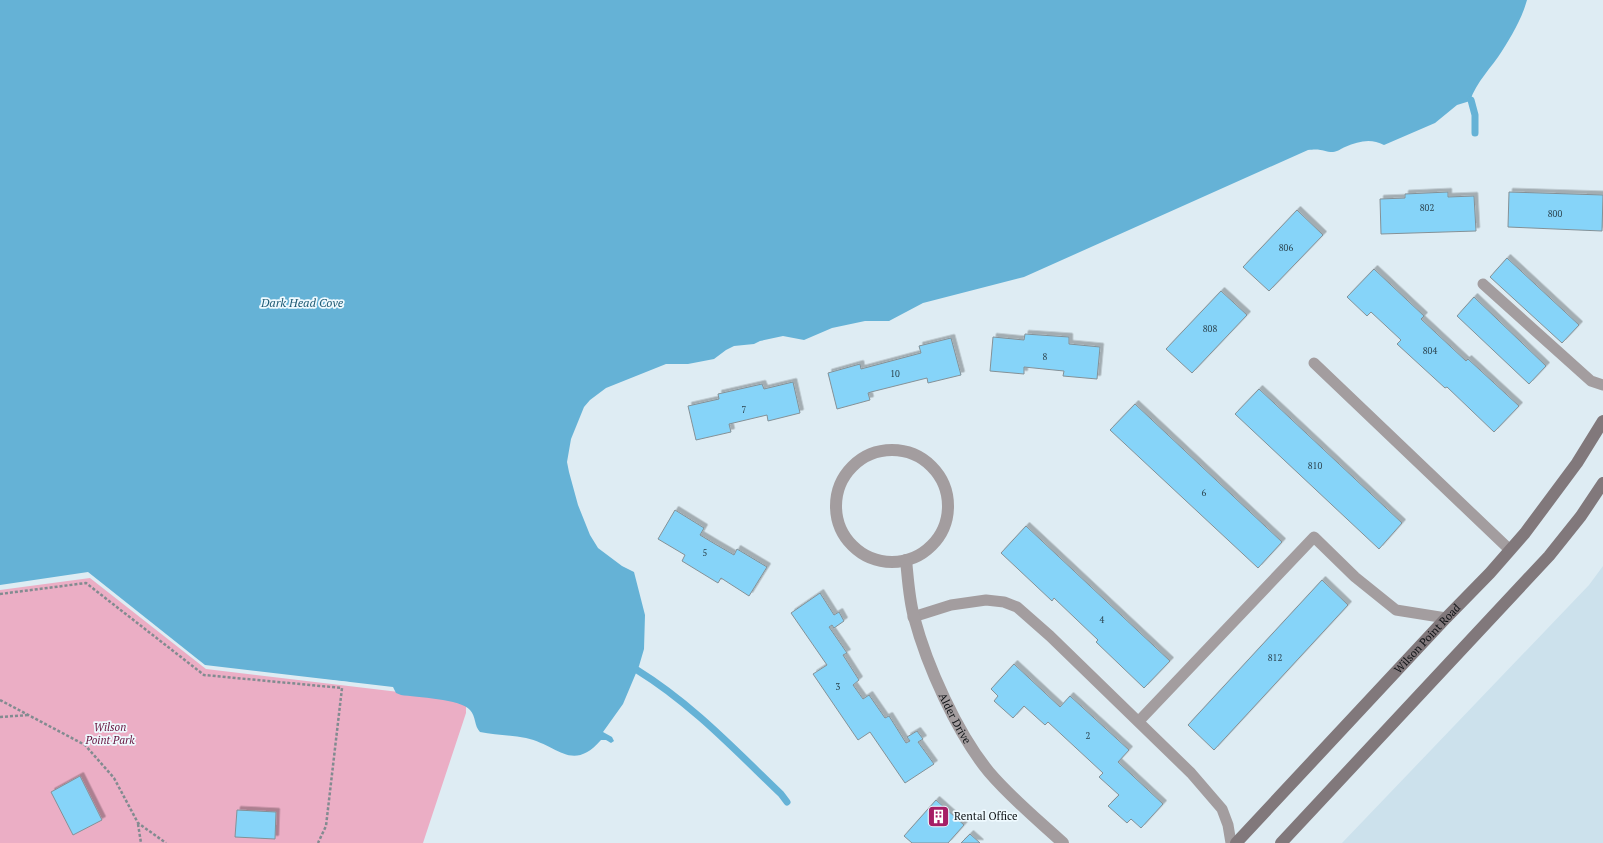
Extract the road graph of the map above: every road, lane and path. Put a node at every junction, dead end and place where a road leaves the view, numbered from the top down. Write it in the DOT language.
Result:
graph roads {
  1 [pos="1483,284"];
  2 [pos="1314,363"];
  3 [pos="1603,385"];
  4 [pos="1603,421"];
  5 [pos="1603,483"];
  6 [pos="1510,550"];
  7 [pos="906,560"];
  8 [pos="0,594"];
  9 [pos="913,616"];
  10 [pos="1446,618"];
  11 [pos="0,700"];
  12 [pos="31,715"];
  13 [pos="0,717"];
  14 [pos="1139,721"];
  15 [pos="138,823"];
  16 [pos="141,843"];
  17 [pos="166,843"];
  18 [pos="318,843"];
  19 [pos="1063,843"];
  20 [pos="1231,843"];
  21 [pos="1236,843"];
  22 [pos="1281,843"];
  1 -- 3 [label="lane"];
  2 -- 6 [label="lane"];
  4 -- 6 [label="street, Wilson Point Road"];
  5 -- 22 [label="street"];
  6 -- 10 [label="street, Wilson Point Road"];
  7 -- 7 [label="street"];
  7 -- 9 [label="street, Alder Drive"];
  8 -- 18 [label="path"];
  9 -- 14 [label="lane"];
  9 -- 19 [label="street, Alder Drive"];
  10 -- 14 [label="lane"];
  10 -- 21 [label="street, Wilson Point Road"];
  11 -- 12 [label="path"];
  12 -- 13 [label="path"];
  12 -- 15 [label="path"];
  14 -- 20 [label="lane"];
  15 -- 16 [label="path"];
  15 -- 17 [label="path"];
}
